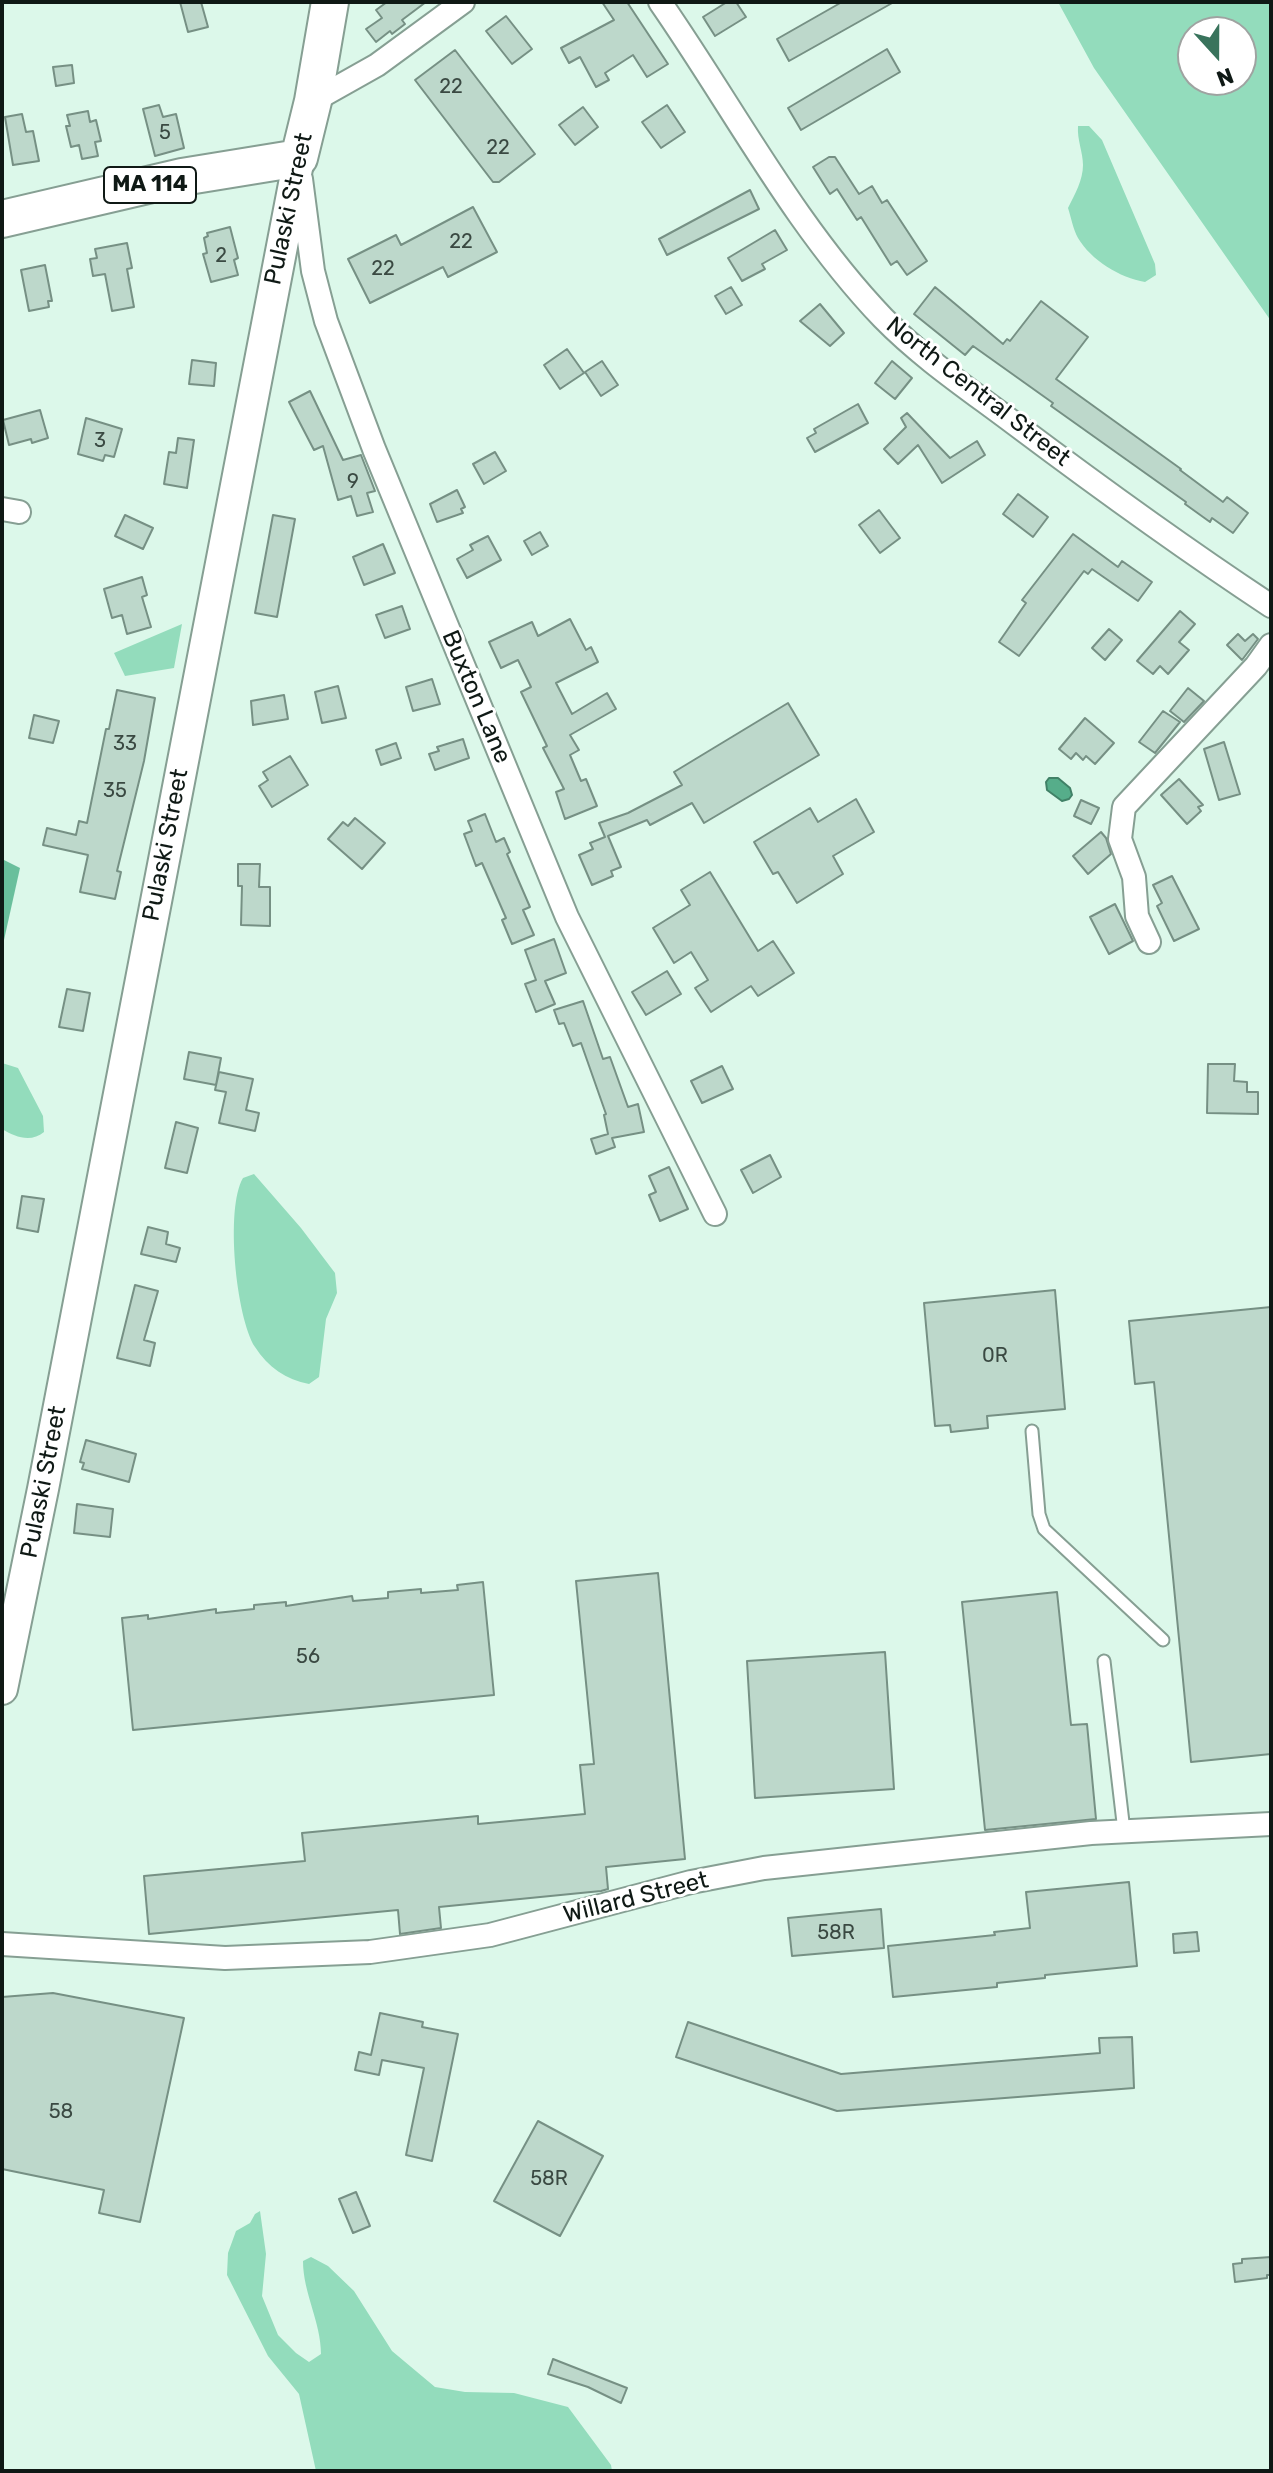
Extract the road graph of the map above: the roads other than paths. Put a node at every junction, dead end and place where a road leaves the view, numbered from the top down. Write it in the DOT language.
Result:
graph roads {
  1 [pos="330,2"];
  2 [pos="463,2"];
  3 [pos="660,2"];
  4 [pos="313,101"];
  5 [pos="299,158"];
  6 [pos="2,219"];
  7 [pos="1271,606"];
  8 [pos="1271,645"];
  9 [pos="1149,942"];
  10 [pos="715,1214"];
  11 [pos="1032,1431"];
  12 [pos="1163,1640"];
  13 [pos="1104,1661"];
  14 [pos="2,1689"];
  15 [pos="1271,1824"];
  16 [pos="1124,1831"];
  17 [pos="2,1944"];
  1 -- 4 [label="highway, Pulaski Street"];
  2 -- 4 [label="street"];
  3 -- 7 [label="street, North Central Street"];
  4 -- 5 [label="highway, Pulaski Street"];
  5 -- 6 [label="highway, MA 114"];
  5 -- 10 [label="street, Buxton Lane"];
  5 -- 14 [label="main road, Pulaski Street"];
  8 -- 9 [label="street"];
  11 -- 12 [label="lane"];
  13 -- 16 [label="lane"];
  15 -- 16 [label="street, Willard Street"];
  16 -- 17 [label="street, Willard Street"];
}
